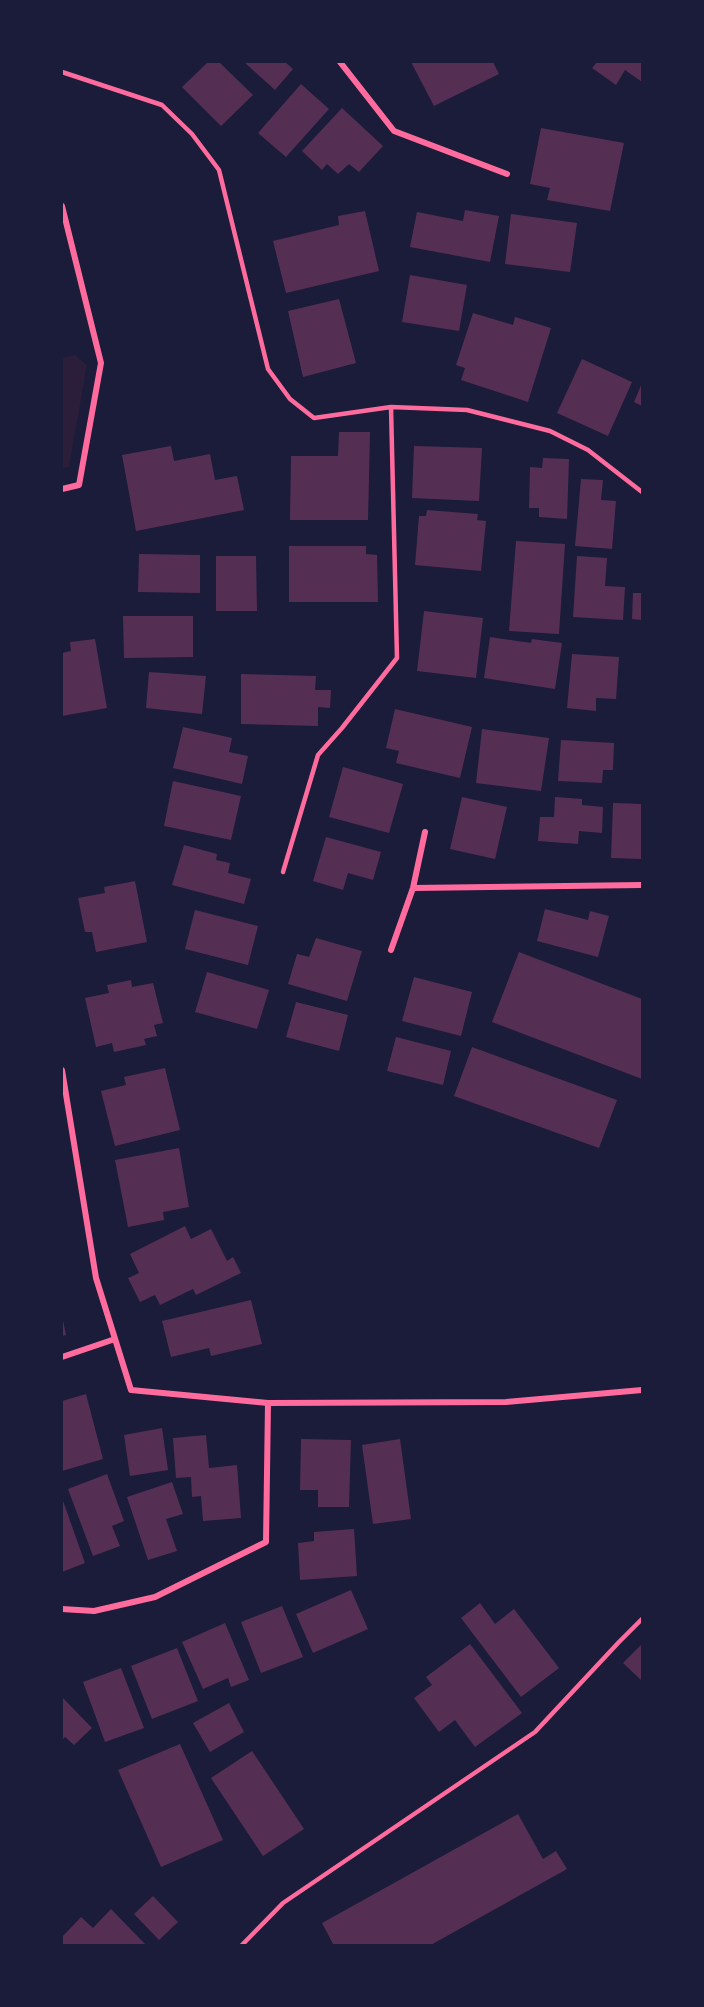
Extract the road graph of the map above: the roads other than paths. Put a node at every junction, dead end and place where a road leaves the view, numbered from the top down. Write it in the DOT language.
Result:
graph roads {
  1 [pos="340,62"];
  2 [pos="62,72"];
  3 [pos="507,174"];
  4 [pos="62,206"];
  5 [pos="391,407"];
  6 [pos="62,489"];
  7 [pos="642,492"];
  8 [pos="424,832"];
  9 [pos="283,872"];
  10 [pos="642,885"];
  11 [pos="413,888"];
  12 [pos="391,950"];
  13 [pos="62,1070"];
  14 [pos="115,1339"];
  15 [pos="62,1357"];
  16 [pos="642,1390"];
  17 [pos="268,1403"];
  18 [pos="62,1609"];
  19 [pos="642,1619"];
  20 [pos="241,1946"];
  1 -- 3 [label="street"];
  2 -- 5 [label="lane"];
  4 -- 6 [label="street"];
  5 -- 7 [label="lane"];
  5 -- 9 [label="lane"];
  8 -- 11 [label="street"];
  10 -- 11 [label="street"];
  11 -- 12 [label="street"];
  13 -- 14 [label="street"];
  14 -- 15 [label="street"];
  14 -- 17 [label="street"];
  16 -- 17 [label="street"];
  17 -- 18 [label="street"];
  19 -- 20 [label="lane"];
}
